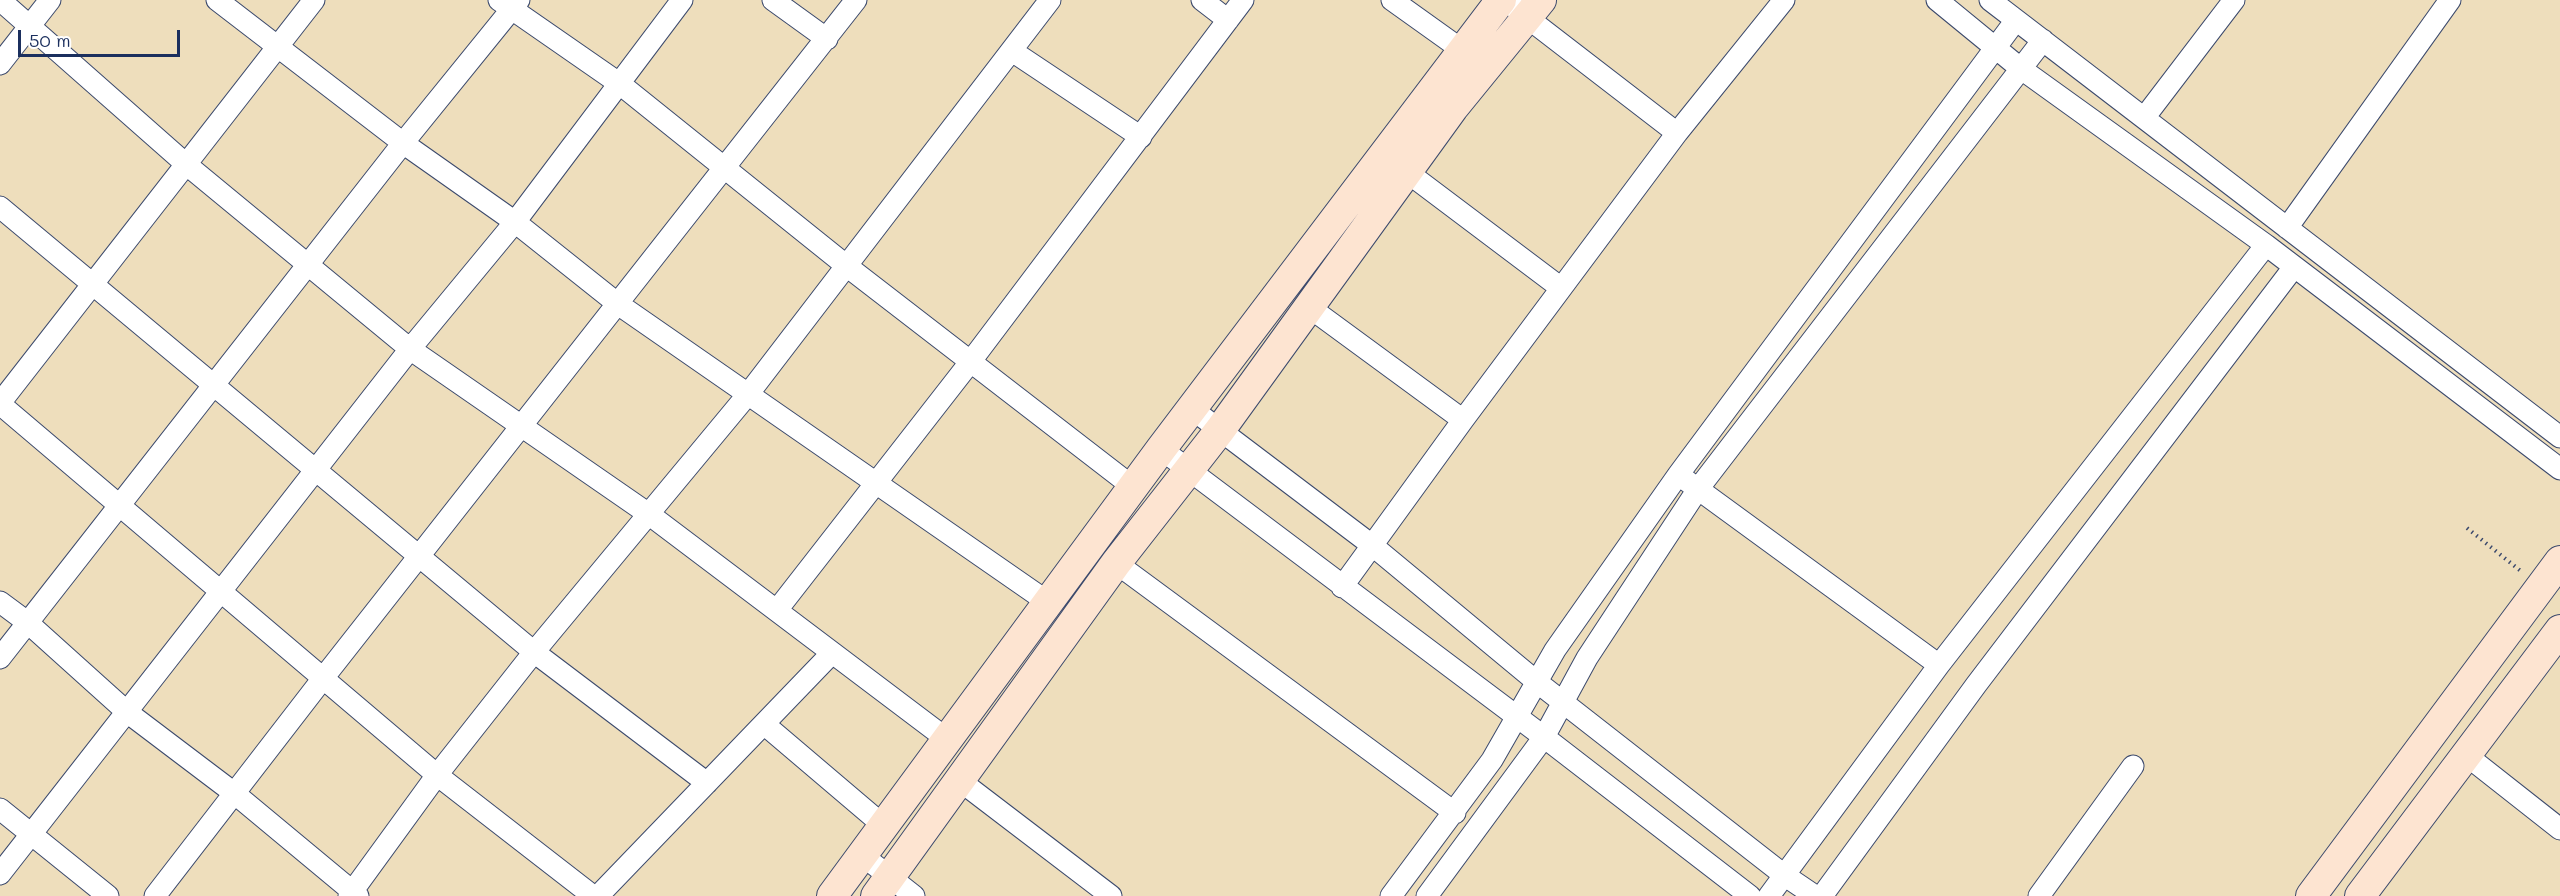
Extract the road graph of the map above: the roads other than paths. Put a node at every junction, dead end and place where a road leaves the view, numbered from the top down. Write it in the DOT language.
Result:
graph roads {
  1 [pos="0,0"];
  2 [pos="50,0"];
  3 [pos="218,0"];
  4 [pos="314,0"];
  5 [pos="682,0"];
  6 [pos="773,0"];
  7 [pos="856,0"];
  8 [pos="1050,0"];
  9 [pos="1202,0"];
  10 [pos="1243,0"];
  11 [pos="1392,0"];
  12 [pos="1784,0"];
  13 [pos="1937,0"];
  14 [pos="1990,0"];
  15 [pos="2234,0"];
  16 [pos="2450,0"];
  17 [pos="510,3"];
  18 [pos="1518,4"];
  19 [pos="1228,20"];
  20 [pos="2016,20"];
  21 [pos="30,26"];
  22 [pos="827,39"];
  23 [pos="2043,40"];
  24 [pos="278,44"];
  25 [pos="1995,47"];
  26 [pos="1462,50"];
  27 [pos="1012,51"];
  28 [pos="0,64"];
  29 [pos="2020,68"];
  30 [pos="620,84"];
  31 [pos="2144,118"];
  32 [pos="1677,133"];
  33 [pos="1141,137"];
  34 [pos="403,143"];
  35 [pos="187,165"];
  36 [pos="724,166"];
  37 [pos="1407,172"];
  38 [pos="0,207"];
  39 [pos="514,222"];
  40 [pos="2287,228"];
  41 [pos="2266,245"];
  42 [pos="308,266"];
  43 [pos="848,267"];
  44 [pos="2294,267"];
  45 [pos="93,285"];
  46 [pos="1561,288"];
  47 [pos="618,304"];
  48 [pos="1309,307"];
  49 [pos="410,349"];
  50 [pos="970,361"];
  51 [pos="213,387"];
  52 [pos="749,393"];
  53 [pos="0,404"];
  54 [pos="1192,408"];
  55 [pos="1463,420"];
  56 [pos="521,427"];
  57 [pos="1220,430"];
  58 [pos="2560,437"];
  59 [pos="1161,449"];
  60 [pos="2560,469"];
  61 [pos="1188,470"];
  62 [pos="315,471"];
  63 [pos="1678,475"];
  64 [pos="873,483"];
  65 [pos="1133,487"];
  66 [pos="1698,489"];
  67 [pos="120,506"];
  68 [pos="650,515"];
  69 [pos="1373,546"];
  70 [pos="420,556"];
  71 [pos="2560,561"];
  72 [pos="1116,563"];
  73 [pos="1342,587"];
  74 [pos="222,591"];
  75 [pos="0,602"];
  76 [pos="1049,603"];
  77 [pos="777,610"];
  78 [pos="27,622"];
  79 [pos="2558,637"];
  80 [pos="534,652"];
  81 [pos="831,654"];
  82 [pos="0,658"];
  83 [pos="1939,664"];
  84 [pos="324,677"];
  85 [pos="1537,682"];
  86 [pos="1563,702"];
  87 [pos="127,712"];
  88 [pos="1516,718"];
  89 [pos="764,724"];
  90 [pos="1544,737"];
  91 [pos="948,741"];
  92 [pos="2466,755"];
  93 [pos="2133,766"];
  94 [pos="437,775"];
  95 [pos="959,780"];
  96 [pos="707,783"];
  97 [pos="234,793"];
  98 [pos="0,809"];
  99 [pos="1455,813"];
  100 [pos="884,826"];
  101 [pos="2560,829"];
  102 [pos="31,834"];
  103 [pos="862,855"];
  104 [pos="0,874"];
  105 [pos="1784,875"];
  106 [pos="883,887"];
  107 [pos="353,894"];
  108 [pos="108,896"];
  109 [pos="155,896"];
  110 [pos="593,896"];
  111 [pos="598,896"];
  112 [pos="832,896"];
  113 [pos="914,896"];
  114 [pos="1111,896"];
  115 [pos="1391,896"];
  116 [pos="1427,896"];
  117 [pos="1750,896"];
  118 [pos="1769,896"];
  119 [pos="1815,896"];
  120 [pos="1822,896"];
  121 [pos="2038,896"];
  122 [pos="2312,896"];
  123 [pos="2360,896"];
  1 -- 21 [label="street"];
  2 -- 21 [label="street"];
  3 -- 24 [label="street"];
  4 -- 24 [label="street"];
  5 -- 30 [label="street"];
  6 -- 22 [label="street"];
  7 -- 22 [label="street"];
  8 -- 27 [label="street"];
  9 -- 19 [label="street"];
  10 -- 19 [label="street"];
  11 -- 26 [label="street"];
  12 -- 32 [label="street"];
  13 -- 25 [label="street"];
  14 -- 20 [label="street"];
  15 -- 31 [label="street"];
  16 -- 40 [label="street"];
  17 -- 30 [label="street"];
  17 -- 34 [label="street"];
  18 -- 26 [label="main road"];
  18 -- 32 [label="street"];
  18 -- 37 [label="main road"];
  19 -- 33 [label="street"];
  20 -- 23 [label="street"];
  20 -- 25 [label="street"];
  21 -- 28 [label="street"];
  21 -- 35 [label="street"];
  22 -- 36 [label="street"];
  23 -- 29 [label="street"];
  23 -- 31 [label="street"];
  24 -- 34 [label="street"];
  24 -- 35 [label="street"];
  25 -- 29 [label="street"];
  25 -- 63 [label="street"];
  26 -- 54 [label="main road"];
  27 -- 33 [label="street"];
  27 -- 43 [label="street"];
  29 -- 41 [label="street"];
  29 -- 66 [label="street"];
  30 -- 36 [label="street"];
  30 -- 39 [label="street"];
  31 -- 40 [label="street"];
  32 -- 46 [label="street"];
  33 -- 50 [label="street"];
  34 -- 39 [label="street"];
  34 -- 42 [label="street"];
  35 -- 42 [label="street"];
  35 -- 45 [label="street"];
  36 -- 43 [label="street"];
  36 -- 47 [label="street"];
  37 -- 46 [label="street"];
  37 -- 48 [label="main road"];
  38 -- 45 [label="street"];
  39 -- 47 [label="street"];
  39 -- 49 [label="street"];
  40 -- 58 [label="street"];
  41 -- 44 [label="street"];
  41 -- 83 [label="street"];
  42 -- 49 [label="street"];
  42 -- 51 [label="street"];
  43 -- 50 [label="street"];
  43 -- 52 [label="street"];
  44 -- 60 [label="street"];
  44 -- 120 [label="street"];
  45 -- 51 [label="street"];
  45 -- 53 [label="street"];
  46 -- 55 [label="street"];
  47 -- 52 [label="street"];
  47 -- 56 [label="street"];
  48 -- 55 [label="street"];
  48 -- 57 [label="main road"];
  49 -- 56 [label="street"];
  49 -- 62 [label="street"];
  50 -- 64 [label="street"];
  50 -- 65 [label="street"];
  51 -- 62 [label="street"];
  51 -- 67 [label="street"];
  52 -- 64 [label="street"];
  52 -- 68 [label="street"];
  53 -- 67 [label="street"];
  54 -- 57 [label="street"];
  54 -- 59 [label="main road"];
  55 -- 69 [label="street"];
  56 -- 68 [label="street"];
  56 -- 70 [label="street"];
  57 -- 61 [label="main road"];
  57 -- 69 [label="street"];
  59 -- 61 [label="street"];
  59 -- 65 [label="main road"];
  61 -- 72 [label="main road"];
  61 -- 73 [label="street"];
  62 -- 70 [label="street"];
  62 -- 74 [label="street"];
  63 -- 66 [label="street"];
  63 -- 85 [label="street"];
  64 -- 76 [label="street"];
  64 -- 77 [label="street"];
  65 -- 76 [label="main road"];
  66 -- 83 [label="street"];
  66 -- 86 [label="street"];
  67 -- 74 [label="street"];
  67 -- 78 [label="street"];
  68 -- 77 [label="street"];
  68 -- 80 [label="street"];
  69 -- 73 [label="street"];
  69 -- 85 [label="street"];
  70 -- 80 [label="street"];
  70 -- 84 [label="street"];
  71 -- 122 [label="main road"];
  72 -- 95 [label="main road"];
  72 -- 99 [label="street"];
  73 -- 88 [label="street"];
  74 -- 84 [label="street"];
  74 -- 87 [label="street"];
  75 -- 78 [label="street"];
  76 -- 91 [label="main road"];
  77 -- 81 [label="street"];
  78 -- 82 [label="street"];
  78 -- 87 [label="street"];
  79 -- 92 [label="main road"];
  80 -- 94 [label="street"];
  80 -- 96 [label="street"];
  81 -- 89 [label="street"];
  81 -- 91 [label="street"];
  83 -- 105 [label="street"];
  84 -- 94 [label="street"];
  84 -- 97 [label="street"];
  85 -- 86 [label="street"];
  85 -- 88 [label="street"];
  86 -- 90 [label="street"];
  86 -- 105 [label="street"];
  87 -- 97 [label="street"];
  87 -- 102 [label="street"];
  88 -- 90 [label="street"];
  88 -- 99 [label="street"];
  89 -- 96 [label="street"];
  89 -- 100 [label="street"];
  90 -- 116 [label="street"];
  90 -- 117 [label="street"];
  91 -- 100 [label="main road"];
  92 -- 101 [label="street"];
  92 -- 123 [label="main road"];
  93 -- 121 [label="street"];
  94 -- 107 [label="street"];
  94 -- 110 [label="street"];
  95 -- 106 [label="main road"];
  95 -- 114 [label="street"];
  96 -- 111 [label="street"];
  97 -- 107 [label="street"];
  97 -- 109 [label="street"];
  98 -- 102 [label="street"];
  99 -- 115 [label="street"];
  100 -- 103 [label="main road"];
  102 -- 104 [label="street"];
  102 -- 108 [label="street"];
  103 -- 106 [label="street"];
  103 -- 112 [label="main road"];
  105 -- 118 [label="street"];
  105 -- 119 [label="street"];
  106 -- 113 [label="street"];
}
